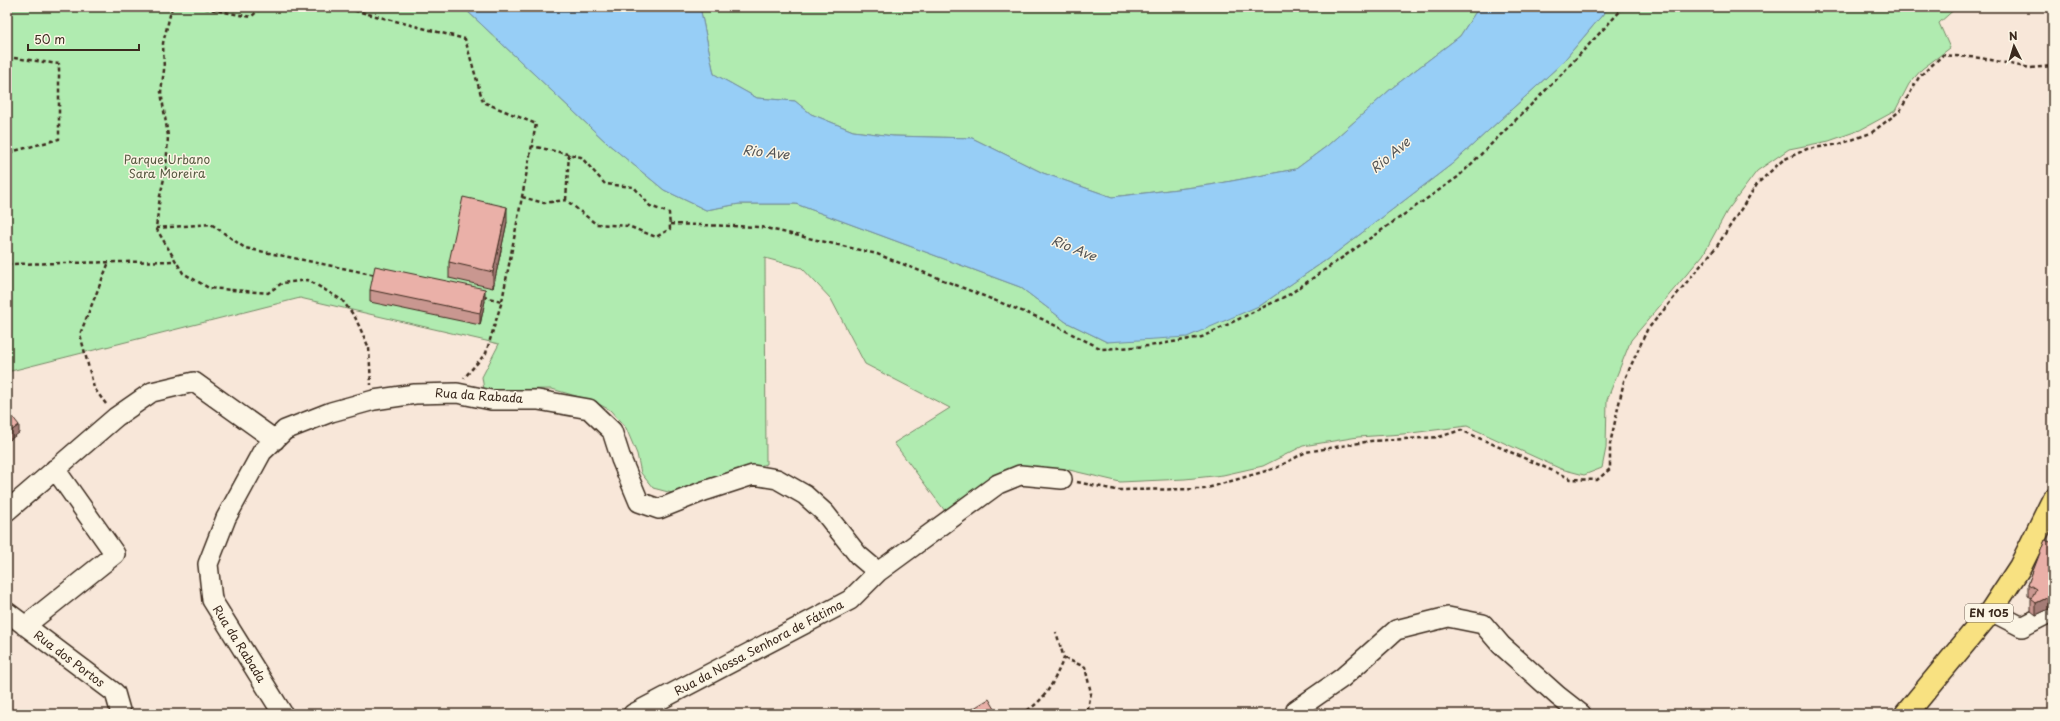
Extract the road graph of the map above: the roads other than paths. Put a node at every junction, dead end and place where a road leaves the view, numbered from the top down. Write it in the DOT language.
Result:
graph roads {
  1 [pos="275,440"];
  2 [pos="55,469"];
  3 [pos="1062,479"];
  4 [pos="2053,500"];
  5 [pos="7,511"];
  6 [pos="878,572"];
  7 [pos="1992,611"];
  8 [pos="2053,611"];
  9 [pos="7,612"];
  10 [pos="26,626"];
  11 [pos="1296,710"];
  12 [pos="121,714"];
  13 [pos="283,714"];
  14 [pos="633,714"];
  15 [pos="1581,714"];
  16 [pos="1906,714"];
  1 -- 2 [label="street"];
  1 -- 6 [label="street, Rua da Rabada"];
  1 -- 13 [label="street, Rua da Rabada"];
  2 -- 5 [label="street"];
  2 -- 10 [label="street"];
  3 -- 6 [label="street, Rua da Nossa Senhora de Fátima"];
  4 -- 7 [label="main road, EN 105"];
  6 -- 14 [label="street, Rua da Nossa Senhora de Fátima"];
  7 -- 8 [label="street"];
  7 -- 16 [label="main road, EN 105"];
  9 -- 10 [label="street, Rua dos Portos"];
  10 -- 12 [label="street, Rua dos Portos"];
  11 -- 15 [label="street"];
}
